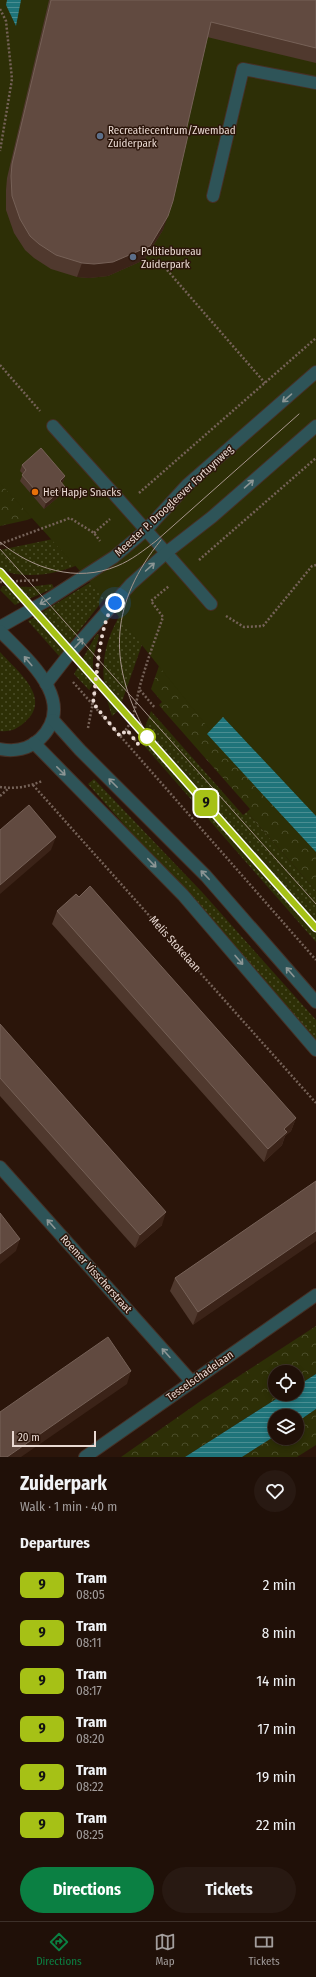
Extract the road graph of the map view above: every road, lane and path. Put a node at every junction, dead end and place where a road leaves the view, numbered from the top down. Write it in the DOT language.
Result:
graph roads {
  1 [pos="0,9"];
  2 [pos="316,83"];
  3 [pos="0,151"];
  4 [pos="213,196"];
  5 [pos="167,270"];
  6 [pos="316,338"];
  7 [pos="0,365"];
  8 [pos="316,372"];
  9 [pos="265,383"];
  10 [pos="281,402"];
  11 [pos="53,426"];
  12 [pos="316,426"];
  13 [pos="316,458"];
  14 [pos="124,507"];
  15 [pos="146,530"];
  16 [pos="94,533"];
  17 [pos="0,544"];
  18 [pos="167,552"];
  19 [pos="114,557"];
  20 [pos="316,565"];
  21 [pos="184,573"];
  22 [pos="134,581"];
  23 [pos="151,601"];
  24 [pos="211,604"];
  25 [pos="0,627"];
  26 [pos="0,631"];
  27 [pos="99,652"];
  28 [pos="59,666"];
  29 [pos="46,684"];
  30 [pos="140,690"];
  31 [pos="93,703"];
  32 [pos="155,708"];
  33 [pos="53,720"];
  34 [pos="127,730"];
  35 [pos="120,736"];
  36 [pos="34,743"];
  37 [pos="138,744"];
  38 [pos="1,751"];
  39 [pos="0,787"];
  40 [pos="9,788"];
  41 [pos="0,796"];
  42 [pos="316,960"];
  43 [pos="316,1002"];
  44 [pos="316,1050"];
  45 [pos="316,1103"];
  46 [pos="0,1167"];
  47 [pos="316,1295"];
  48 [pos="192,1382"];
  49 [pos="85,1457"];
  1 -- 3 [label="path"];
  2 -- 4 [label="street"];
  5 -- 9 [label="path"];
  6 -- 9 [label="path"];
  7 -- 11 [label="path"];
  8 -- 10 [label="street, Meester P. Droogleever Fortuynweg, one-way"];
  9 -- 10 [label="path"];
  9 -- 14 [label="path"];
  10 -- 15 [label="street, Meester P. Droogleever Fortuynweg"];
  11 -- 14 [label="street"];
  18 -- 12 [label="street, one-way"];
  13 -- 21 [label="path"];
  14 -- 15 [label="street"];
  14 -- 16 [label="path"];
  15 -- 18 [label="street"];
  15 -- 19 [label="street, Meester P. Droogleever Fortuynweg"];
  16 -- 17 [label="path"];
  16 -- 19 [label="path"];
  18 -- 21 [label="street"];
  22 -- 18 [label="street, one-way"];
  19 -- 25 [label="street, Meester P. Droogleever Fortuynweg, one-way"];
  20 -- 24 [label="path"];
  21 -- 23 [label="path"];
  21 -- 24 [label="street"];
  22 -- 23 [label="path"];
  28 -- 22 [label="street, one-way"];
  23 -- 30 [label="path"];
  29 -- 26 [label="street, one-way"];
  27 -- 31 [label="path"];
  28 -- 29 [label="street"];
  28 -- 31 [label="path"];
  29 -- 33 [label="street"];
  30 -- 32 [label="path"];
  30 -- 34 [label="path"];
  31 -- 35 [label="path"];
  33 -- 36 [label="street"];
  43 -- 33 [label="street, one-way"];
  34 -- 35 [label="path"];
  34 -- 37 [label="path"];
  35 -- 42 [label="path"];
  36 -- 38 [label="street"];
  36 -- 44 [label="street, one-way"];
  39 -- 40 [label="path"];
  40 -- 41 [label="path"];
  40 -- 45 [label="path, Melis Stokelaan"];
  48 -- 46 [label="street, Roemer Visscherstraat, one-way"];
  47 -- 48 [label="street, Tesselschadelaan"];
  48 -- 49 [label="street, Tesselschadelaan"];
}
